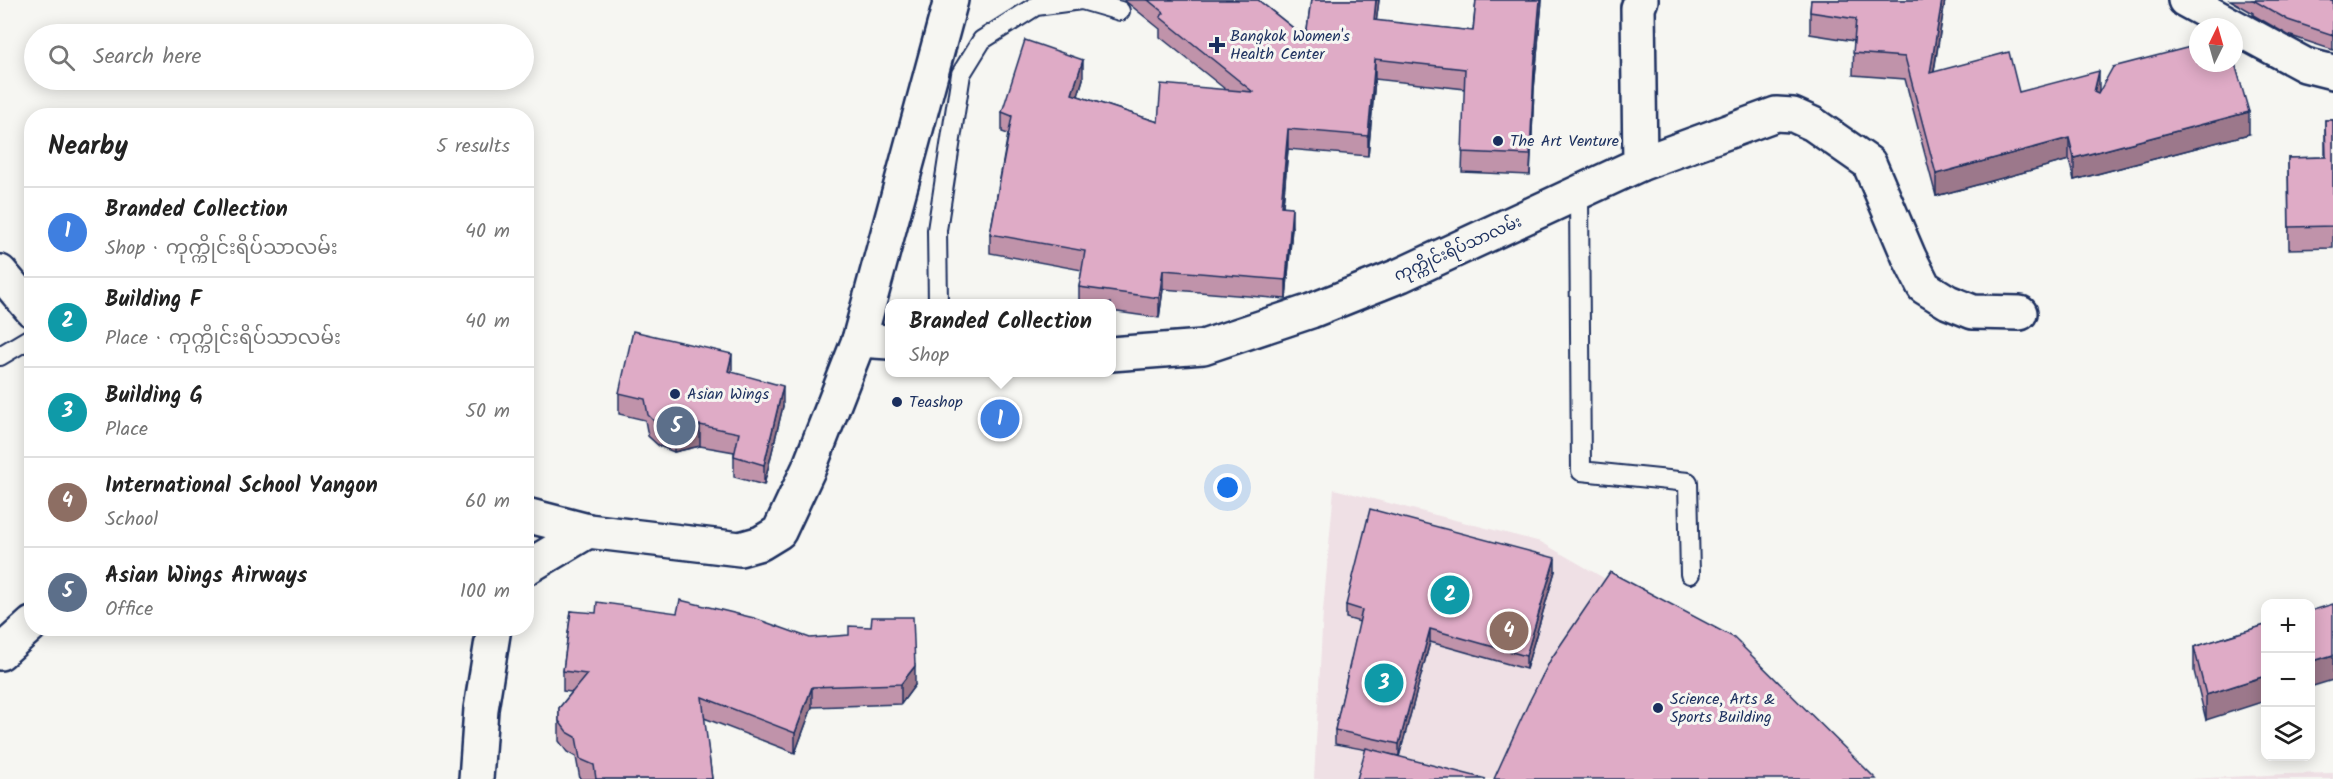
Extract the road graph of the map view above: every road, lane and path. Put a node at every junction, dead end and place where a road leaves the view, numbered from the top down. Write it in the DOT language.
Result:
graph roads {
  1 [pos="951,0"];
  2 [pos="1082,0"];
  3 [pos="1641,0"];
  4 [pos="2185,0"];
  5 [pos="1051,2"];
  6 [pos="1120,11"];
  7 [pos="2333,72"];
  8 [pos="1640,164"];
  9 [pos="1579,194"];
  10 [pos="0,272"];
  11 [pos="938,299"];
  12 [pos="24,300"];
  13 [pos="2020,313"];
  14 [pos="874,341"];
  15 [pos="24,342"];
  16 [pos="1116,354"];
  17 [pos="0,356"];
  18 [pos="534,516"];
  19 [pos="588,531"];
  20 [pos="534,563"];
  21 [pos="1690,574"];
  22 [pos="24,631"];
  23 [pos="493,636"];
  24 [pos="0,653"];
  25 [pos="476,779"];
  1 -- 14 [label="street"];
  2 -- 5 [label="lane"];
  2 -- 6 [label="lane"];
  3 -- 8 [label="street"];
  4 -- 7 [label="street"];
  5 -- 11 [label="lane"];
  8 -- 9 [label="street, ကုက္ကိုင်းရိပ်သာလမ်း"];
  8 -- 13 [label="street, ကုက္ကိုင်းရိပ်သာလမ်း"];
  9 -- 16 [label="street, ကုက္ကိုင်းရိပ်သာလမ်း"];
  9 -- 21 [label="lane"];
  10 -- 12 [label="street"];
  14 -- 19 [label="street"];
  15 -- 17 [label="lane"];
  18 -- 19 [label="street"];
  19 -- 20 [label="street"];
  22 -- 24 [label="street"];
  23 -- 25 [label="street"];
}
